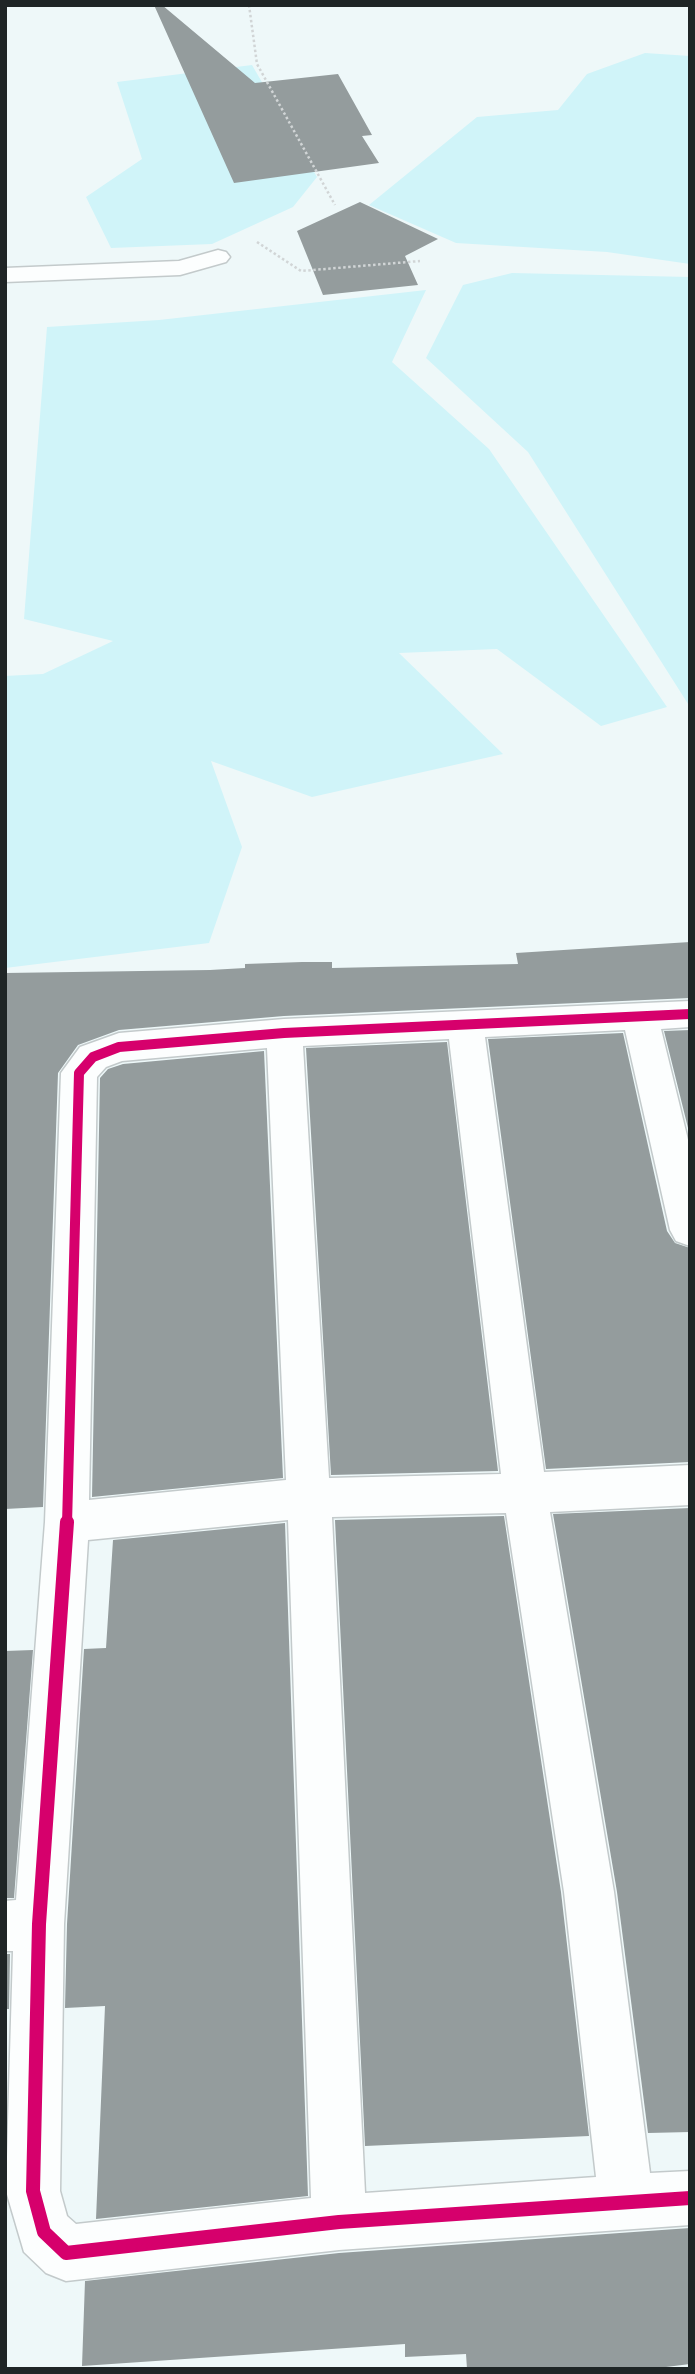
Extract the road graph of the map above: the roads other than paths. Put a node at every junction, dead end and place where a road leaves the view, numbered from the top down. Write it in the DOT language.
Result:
graph roads {
  1 [pos="218,257"];
  2 [pos="5,275"];
  3 [pos="690,1014"];
  4 [pos="640,1017"];
  5 [pos="465,1025"];
  6 [pos="284,1033"];
  7 [pos="690,1230"];
  8 [pos="690,1485"];
  9 [pos="525,1493"];
  10 [pos="309,1498"];
  11 [pos="67,1522"];
  12 [pos="22,1925"];
  13 [pos="690,2198"];
  14 [pos="626,2202"];
  15 [pos="340,2222"];
  1 -- 2 [label="street"];
  3 -- 4 [label="street"];
  4 -- 5 [label="street"];
  4 -- 7 [label="street"];
  5 -- 6 [label="street"];
  5 -- 9 [label="street"];
  6 -- 10 [label="street"];
  6 -- 11 [label="street"];
  8 -- 9 [label="street"];
  9 -- 10 [label="street"];
  9 -- 14 [label="street"];
  10 -- 11 [label="street"];
  10 -- 15 [label="street"];
  11 -- 12 [label="street"];
  12 -- 15 [label="street"];
  13 -- 14 [label="street"];
  14 -- 15 [label="street"];
}
